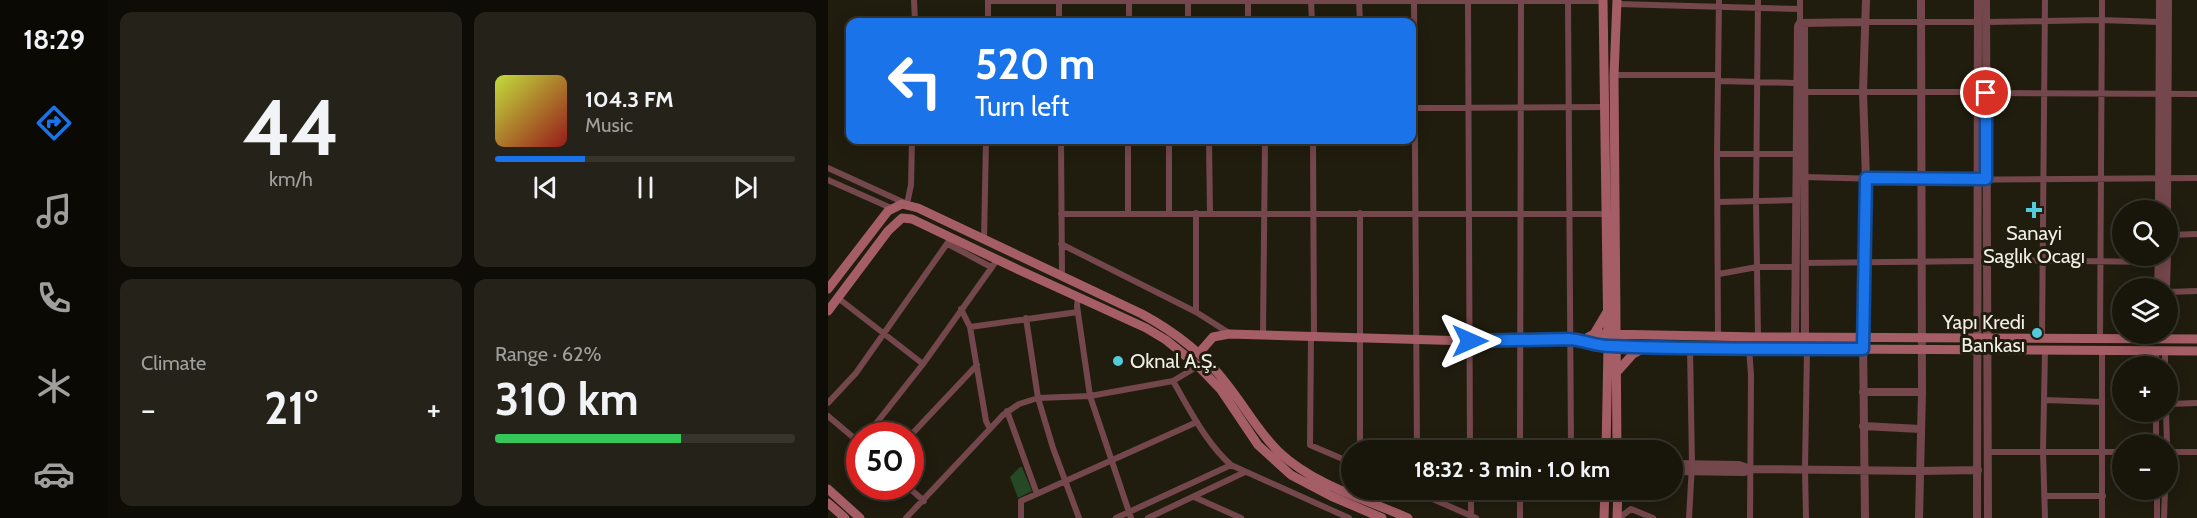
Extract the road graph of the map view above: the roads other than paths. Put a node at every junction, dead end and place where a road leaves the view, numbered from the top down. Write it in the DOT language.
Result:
graph roads {
  1 [pos="914,0"];
  2 [pos="988,0"];
  3 [pos="1483,0"];
  4 [pos="1541,0"];
  5 [pos="1603,0"];
  6 [pos="1800,0"];
  7 [pos="1866,0"];
  8 [pos="1921,0"];
  9 [pos="1978,0"];
  10 [pos="1986,0"];
  11 [pos="2045,0"];
  12 [pos="2102,0"];
  13 [pos="2160,0"];
  14 [pos="2168,0"];
  15 [pos="1059,1"];
  16 [pos="1129,1"];
  17 [pos="1359,1"];
  18 [pos="1414,1"];
  19 [pos="1468,1"];
  20 [pos="1521,1"];
  21 [pos="1568,1"];
  22 [pos="1188,2"];
  23 [pos="1248,2"];
  24 [pos="1311,2"];
  25 [pos="1617,2"];
  26 [pos="1674,3"];
  27 [pos="1719,3"];
  28 [pos="1758,4"];
  29 [pos="1800,9"];
  30 [pos="915,18"];
  31 [pos="988,18"];
  32 [pos="1059,18"];
  33 [pos="1129,18"];
  34 [pos="1188,18"];
  35 [pos="1248,18"];
  36 [pos="1312,18"];
  37 [pos="1360,18"];
  38 [pos="1414,18"];
  39 [pos="2102,20"];
  40 [pos="2044,21"];
  41 [pos="1866,22"];
  42 [pos="1921,22"];
  43 [pos="1982,22"];
  44 [pos="2159,22"];
  45 [pos="1800,23"];
  46 [pos="1614,75"];
  47 [pos="1718,78"];
  48 [pos="1758,83"];
  49 [pos="1796,83"];
  50 [pos="1805,92"];
  51 [pos="1863,92"];
  52 [pos="1982,92"];
  53 [pos="1920,93"];
  54 [pos="2046,93"];
  55 [pos="2164,93"];
  56 [pos="2197,94"];
  57 [pos="2101,95"];
  58 [pos="1604,107"];
  59 [pos="1416,108"];
  60 [pos="1469,108"];
  61 [pos="1521,108"];
  62 [pos="1568,108"];
  63 [pos="912,144"];
  64 [pos="986,144"];
  65 [pos="1060,144"];
  66 [pos="1128,144"];
  67 [pos="1169,144"];
  68 [pos="1209,144"];
  69 [pos="1265,144"];
  70 [pos="1313,144"];
  71 [pos="1414,144"];
  72 [pos="1717,154"];
  73 [pos="1756,154"];
  74 [pos="1798,154"];
  75 [pos="828,168"];
  76 [pos="1804,177"];
  77 [pos="1866,178"];
  78 [pos="2044,178"];
  79 [pos="2197,178"];
  80 [pos="1977,179"];
  81 [pos="1986,179"];
  82 [pos="2102,179"];
  83 [pos="2163,179"];
  84 [pos="828,180"];
  85 [pos="1921,180"];
  86 [pos="1796,200"];
  87 [pos="2160,200"];
  88 [pos="2166,200"];
  89 [pos="1756,201"];
  90 [pos="1718,202"];
  91 [pos="907,204"];
  92 [pos="891,208"];
  93 [pos="1128,213"];
  94 [pos="1169,213"];
  95 [pos="1196,213"];
  96 [pos="1210,213"];
  97 [pos="1265,213"];
  98 [pos="1314,213"];
  99 [pos="1360,213"];
  100 [pos="1415,213"];
  101 [pos="1469,213"];
  102 [pos="1521,213"];
  103 [pos="1569,213"];
  104 [pos="1061,214"];
  105 [pos="1604,214"];
  106 [pos="2197,234"];
  107 [pos="2178,236"];
  108 [pos="984,240"];
  109 [pos="950,241"];
  110 [pos="1062,244"];
  111 [pos="1982,260"];
  112 [pos="2112,261"];
  113 [pos="1922,262"];
  114 [pos="2044,262"];
  115 [pos="2100,262"];
  116 [pos="994,263"];
  117 [pos="1804,263"];
  118 [pos="1863,263"];
  119 [pos="1757,267"];
  120 [pos="1796,267"];
  121 [pos="1719,274"];
  122 [pos="1062,276"];
  123 [pos="828,289"];
  124 [pos="2178,290"];
  125 [pos="2197,291"];
  126 [pos="1078,297"];
  127 [pos="838,298"];
  128 [pos="961,309"];
  129 [pos="828,311"];
  130 [pos="1078,312"];
  131 [pos="1196,312"];
  132 [pos="1607,312"];
  133 [pos="1617,314"];
  134 [pos="1026,318"];
  135 [pos="970,327"];
  136 [pos="884,332"];
  137 [pos="1229,334"];
  138 [pos="1263,334"];
  139 [pos="1594,334"];
  140 [pos="1612,334"];
  141 [pos="1312,336"];
  142 [pos="1649,336"];
  143 [pos="1718,337"];
  144 [pos="1758,337"];
  145 [pos="1800,337"];
  146 [pos="1863,337"];
  147 [pos="1921,337"];
  148 [pos="2178,337"];
  149 [pos="1360,338"];
  150 [pos="1982,338"];
  151 [pos="2042,338"];
  152 [pos="2100,338"];
  153 [pos="2112,338"];
  154 [pos="1569,339"];
  155 [pos="2197,339"];
  156 [pos="1417,340"];
  157 [pos="1521,340"];
  158 [pos="1470,341"];
  159 [pos="1587,342"];
  160 [pos="2160,344"];
  161 [pos="1612,346"];
  162 [pos="1644,348"];
  163 [pos="1689,348"];
  164 [pos="1749,348"];
  165 [pos="1807,349"];
  166 [pos="1863,349"];
  167 [pos="1921,350"];
  168 [pos="1982,350"];
  169 [pos="2044,350"];
  170 [pos="2102,351"];
  171 [pos="2160,351"];
  172 [pos="2197,351"];
  173 [pos="1199,353"];
  174 [pos="2159,356"];
  175 [pos="2162,356"];
  176 [pos="1607,362"];
  177 [pos="923,364"];
  178 [pos="977,365"];
  179 [pos="1198,366"];
  180 [pos="1616,374"];
  181 [pos="1173,381"];
  182 [pos="1863,392"];
  183 [pos="1922,392"];
  184 [pos="1090,396"];
  185 [pos="1038,398"];
  186 [pos="2044,400"];
  187 [pos="2102,402"];
  188 [pos="828,403"];
  189 [pos="2197,403"];
  190 [pos="2178,404"];
  191 [pos="1007,411"];
  192 [pos="828,416"];
  193 [pos="877,422"];
  194 [pos="923,422"];
  195 [pos="1197,422"];
  196 [pos="1863,426"];
  197 [pos="990,429"];
  198 [pos="1920,429"];
  199 [pos="846,431"];
  200 [pos="1360,440"];
  201 [pos="1417,440"];
  202 [pos="1470,440"];
  203 [pos="1520,440"];
  204 [pos="1571,440"];
  205 [pos="1606,440"];
  206 [pos="1617,440"];
  207 [pos="2043,451"];
  208 [pos="2103,451"];
  209 [pos="2112,451"];
  210 [pos="1988,452"];
  211 [pos="2178,452"];
  212 [pos="2197,452"];
  213 [pos="1341,458"];
  214 [pos="1111,461"];
  215 [pos="1231,465"];
  216 [pos="1683,466"];
  217 [pos="1691,468"];
  218 [pos="1683,469"];
  219 [pos="1751,469"];
  220 [pos="1805,469"];
  221 [pos="1864,470"];
  222 [pos="1978,470"];
  223 [pos="1920,471"];
  224 [pos="1245,472"];
  225 [pos="1065,481"];
  226 [pos="828,489"];
  227 [pos="1037,494"];
  228 [pos="2045,496"];
  229 [pos="2103,496"];
  230 [pos="1194,497"];
  231 [pos="1436,500"];
  232 [pos="1472,500"];
  233 [pos="1520,500"];
  234 [pos="1605,500"];
  235 [pos="1619,500"];
  236 [pos="2157,500"];
  237 [pos="2165,500"];
  238 [pos="924,501"];
  239 [pos="828,503"];
  240 [pos="832,512"];
  241 [pos="1130,515"];
  242 [pos="1157,516"];
  243 [pos="1232,516"];
  244 [pos="1473,517"];
  245 [pos="845,518"];
  246 [pos="860,518"];
  247 [pos="906,518"];
  248 [pos="1021,518"];
  249 [pos="1079,518"];
  250 [pos="1116,518"];
  251 [pos="1148,518"];
  252 [pos="1241,518"];
  253 [pos="1349,518"];
  254 [pos="1382,518"];
  255 [pos="1408,518"];
  256 [pos="1520,518"];
  257 [pos="1604,518"];
  258 [pos="1618,518"];
  259 [pos="1653,518"];
  260 [pos="1689,518"];
  261 [pos="1750,518"];
  262 [pos="1806,518"];
  263 [pos="1865,518"];
  264 [pos="1919,518"];
  265 [pos="1977,518"];
  266 [pos="1988,518"];
  267 [pos="2045,518"];
  268 [pos="2102,518"];
  269 [pos="2157,518"];
  270 [pos="2164,518"];
  1 -- 30 [label="street"];
  2 -- 15 [label="street"];
  2 -- 31 [label="street"];
  3 -- 19 [label="street"];
  3 -- 20 [label="street"];
  4 -- 20 [label="street"];
  4 -- 21 [label="street"];
  5 -- 21 [label="street"];
  5 -- 58 [label="main road"];
  6 -- 29 [label="street"];
  7 -- 41 [label="street"];
  8 -- 42 [label="street"];
  9 -- 43 [label="street"];
  10 -- 43 [label="street"];
  11 -- 40 [label="street"];
  12 -- 39 [label="street"];
  13 -- 44 [label="street"];
  14 -- 55 [label="street"];
  15 -- 16 [label="street"];
  15 -- 32 [label="street"];
  16 -- 22 [label="street"];
  16 -- 33 [label="street"];
  17 -- 18 [label="street"];
  17 -- 24 [label="street"];
  17 -- 37 [label="street"];
  18 -- 19 [label="street"];
  18 -- 38 [label="street"];
  19 -- 60 [label="street"];
  20 -- 61 [label="street"];
  21 -- 62 [label="street"];
  22 -- 23 [label="street"];
  22 -- 34 [label="street"];
  23 -- 24 [label="street"];
  23 -- 35 [label="street"];
  24 -- 36 [label="street"];
  25 -- 26 [label="street"];
  25 -- 46 [label="main road"];
  26 -- 27 [label="street"];
  27 -- 28 [label="street"];
  27 -- 47 [label="street"];
  28 -- 29 [label="street"];
  28 -- 48 [label="street"];
  29 -- 45 [label="street"];
  39 -- 40 [label="street"];
  39 -- 44 [label="street"];
  39 -- 57 [label="street"];
  40 -- 43 [label="street"];
  40 -- 54 [label="street"];
  41 -- 42 [label="street"];
  41 -- 45 [label="street"];
  41 -- 51 [label="street"];
  42 -- 43 [label="street"];
  42 -- 53 [label="street"];
  43 -- 52 [label="street"];
  44 -- 55 [label="street"];
  45 -- 49 [label="street"];
  45 -- 50 [label="street"];
  46 -- 47 [label="street"];
  46 -- 133 [label="main road"];
  47 -- 48 [label="street"];
  47 -- 72 [label="street"];
  48 -- 49 [label="street"];
  48 -- 73 [label="street"];
  49 -- 50 [label="street"];
  49 -- 74 [label="street"];
  50 -- 51 [label="street"];
  50 -- 76 [label="street"];
  51 -- 53 [label="street"];
  51 -- 77 [label="street"];
  52 -- 53 [label="street"];
  52 -- 54 [label="street"];
  52 -- 80 [label="street"];
  52 -- 81 [label="street"];
  53 -- 85 [label="street"];
  54 -- 57 [label="street"];
  54 -- 78 [label="street"];
  55 -- 56 [label="street"];
  55 -- 57 [label="street"];
  55 -- 83 [label="street"];
  57 -- 82 [label="street"];
  58 -- 62 [label="street"];
  58 -- 105 [label="main road"];
  59 -- 60 [label="street"];
  60 -- 61 [label="street"];
  60 -- 101 [label="street"];
  61 -- 62 [label="street"];
  61 -- 102 [label="street"];
  62 -- 103 [label="street"];
  63 -- 91 [label="street"];
  64 -- 108 [label="street"];
  65 -- 104 [label="street"];
  66 -- 93 [label="street"];
  67 -- 94 [label="street"];
  68 -- 96 [label="street"];
  69 -- 97 [label="street"];
  70 -- 98 [label="street"];
  71 -- 100 [label="street"];
  72 -- 73 [label="street"];
  72 -- 90 [label="street"];
  73 -- 74 [label="street"];
  73 -- 89 [label="street"];
  74 -- 86 [label="street"];
  75 -- 91 [label="street"];
  76 -- 77 [label="street"];
  76 -- 117 [label="street"];
  77 -- 85 [label="street"];
  77 -- 118 [label="street"];
  78 -- 81 [label="street"];
  78 -- 82 [label="street"];
  78 -- 114 [label="street"];
  79 -- 83 [label="street"];
  80 -- 81 [label="street"];
  80 -- 85 [label="street"];
  80 -- 111 [label="street"];
  81 -- 111 [label="street"];
  82 -- 83 [label="street"];
  82 -- 115 [label="street"];
  83 -- 87 [label="street"];
  83 -- 88 [label="street"];
  84 -- 92 [label="street"];
  85 -- 113 [label="street"];
  86 -- 89 [label="street"];
  86 -- 120 [label="street"];
  89 -- 90 [label="street"];
  89 -- 119 [label="street"];
  90 -- 121 [label="street"];
  91 -- 92 [label="main road"];
  91 -- 108 [label="main road"];
  92 -- 123 [label="main road"];
  93 -- 94 [label="street"];
  93 -- 104 [label="street"];
  94 -- 95 [label="street"];
  95 -- 96 [label="street"];
  95 -- 131 [label="street"];
  96 -- 97 [label="street"];
  97 -- 98 [label="street"];
  97 -- 138 [label="street"];
  98 -- 99 [label="street"];
  98 -- 141 [label="street"];
  99 -- 100 [label="street"];
  99 -- 149 [label="street"];
  100 -- 101 [label="street"];
  100 -- 156 [label="street"];
  101 -- 102 [label="street"];
  101 -- 158 [label="street"];
  102 -- 103 [label="street"];
  102 -- 157 [label="street"];
  103 -- 105 [label="street"];
  103 -- 154 [label="street"];
  104 -- 110 [label="street"];
  105 -- 132 [label="main road"];
  106 -- 107 [label="street"];
  108 -- 122 [label="main road"];
  109 -- 116 [label="main road"];
  109 -- 127 [label="main road"];
  109 -- 136 [label="street"];
  110 -- 122 [label="street"];
  110 -- 131 [label="street"];
  111 -- 113 [label="street"];
  111 -- 114 [label="street"];
  111 -- 150 [label="street"];
  112 -- 115 [label="street"];
  113 -- 118 [label="street"];
  113 -- 147 [label="street"];
  114 -- 115 [label="street"];
  114 -- 151 [label="street"];
  115 -- 152 [label="street"];
  116 -- 126 [label="main road"];
  116 -- 128 [label="street"];
  117 -- 118 [label="street"];
  117 -- 145 [label="street"];
  118 -- 146 [label="street"];
  119 -- 120 [label="street"];
  119 -- 121 [label="street"];
  119 -- 144 [label="street"];
  120 -- 145 [label="street"];
  121 -- 143 [label="street"];
  122 -- 173 [label="main road"];
  124 -- 125 [label="street"];
  126 -- 130 [label="street"];
  126 -- 179 [label="main road"];
  127 -- 129 [label="main road"];
  127 -- 136 [label="street"];
  128 -- 135 [label="street"];
  128 -- 177 [label="street"];
  130 -- 134 [label="street"];
  130 -- 184 [label="street"];
  131 -- 137 [label="street"];
  132 -- 139 [label="main road"];
  132 -- 140 [label="main road"];
  133 -- 140 [label="main road"];
  133 -- 142 [label="main road"];
  134 -- 135 [label="street"];
  134 -- 185 [label="street"];
  135 -- 178 [label="street"];
  136 -- 177 [label="street"];
  136 -- 188 [label="street"];
  137 -- 138 [label="main road"];
  137 -- 173 [label="main road"];
  138 -- 141 [label="main road"];
  139 -- 140 [label="main road"];
  139 -- 159 [label="main road"];
  140 -- 142 [label="main road"];
  140 -- 161 [label="main road"];
  141 -- 149 [label="main road"];
  141 -- 213 [label="street"];
  142 -- 143 [label="main road"];
  143 -- 144 [label="main road"];
  144 -- 145 [label="main road"];
  145 -- 146 [label="main road"];
  146 -- 147 [label="main road"];
  146 -- 166 [label="street"];
  147 -- 150 [label="main road"];
  147 -- 167 [label="street"];
  148 -- 155 [label="main road"];
  149 -- 156 [label="main road"];
  149 -- 200 [label="street"];
  150 -- 151 [label="main road"];
  150 -- 168 [label="street"];
  151 -- 152 [label="main road"];
  152 -- 153 [label="main road"];
  154 -- 157 [label="main road"];
  154 -- 159 [label="main road"];
  154 -- 204 [label="street"];
  156 -- 158 [label="main road"];
  156 -- 201 [label="street"];
  157 -- 158 [label="main road"];
  157 -- 203 [label="street"];
  158 -- 202 [label="street"];
  159 -- 161 [label="main road"];
  159 -- 176 [label="main road"];
  160 -- 171 [label="street"];
  161 -- 162 [label="main road"];
  161 -- 176 [label="main road"];
  161 -- 180 [label="main road"];
  162 -- 163 [label="main road"];
  162 -- 180 [label="main road"];
  163 -- 164 [label="main road"];
  163 -- 217 [label="street"];
  164 -- 165 [label="main road"];
  164 -- 219 [label="street"];
  165 -- 166 [label="main road"];
  165 -- 220 [label="street"];
  166 -- 167 [label="main road"];
  166 -- 182 [label="street"];
  167 -- 168 [label="main road"];
  167 -- 183 [label="street"];
  168 -- 169 [label="main road"];
  168 -- 210 [label="street"];
  168 -- 222 [label="street"];
  169 -- 170 [label="main road"];
  169 -- 186 [label="street"];
  170 -- 171 [label="main road"];
  170 -- 187 [label="street"];
  171 -- 172 [label="main road"];
  171 -- 174 [label="street"];
  171 -- 175 [label="street"];
  173 -- 255 [label="main road"];
  176 -- 205 [label="main road"];
  177 -- 193 [label="street"];
  178 -- 194 [label="street"];
  178 -- 197 [label="street"];
  179 -- 181 [label="street"];
  179 -- 254 [label="main road"];
  180 -- 206 [label="main road"];
  181 -- 184 [label="street"];
  181 -- 195 [label="street"];
  182 -- 183 [label="street"];
  182 -- 196 [label="street"];
  183 -- 198 [label="street"];
  184 -- 185 [label="street"];
  184 -- 214 [label="street"];
  185 -- 191 [label="street"];
  185 -- 225 [label="street"];
  186 -- 187 [label="street"];
  186 -- 207 [label="street"];
  187 -- 208 [label="street"];
  189 -- 190 [label="street"];
  191 -- 197 [label="street"];
  191 -- 227 [label="street"];
  192 -- 199 [label="street"];
  195 -- 214 [label="street"];
  195 -- 215 [label="street"];
  196 -- 198 [label="street"];
  196 -- 221 [label="street"];
  197 -- 238 [label="street"];
  198 -- 223 [label="street"];
  207 -- 208 [label="street"];
  207 -- 210 [label="street"];
  207 -- 228 [label="street"];
  208 -- 209 [label="street"];
  208 -- 229 [label="street"];
  210 -- 266 [label="street"];
  211 -- 212 [label="street"];
  214 -- 225 [label="street"];
  214 -- 241 [label="street"];
  215 -- 224 [label="street"];
  215 -- 241 [label="street"];
  216 -- 217 [label="street"];
  217 -- 218 [label="street"];
  217 -- 219 [label="street"];
  217 -- 260 [label="street"];
  219 -- 220 [label="street"];
  219 -- 261 [label="street"];
  220 -- 221 [label="street"];
  220 -- 262 [label="street"];
  221 -- 223 [label="street"];
  221 -- 263 [label="street"];
  222 -- 223 [label="street"];
  222 -- 265 [label="street"];
  223 -- 264 [label="street"];
  224 -- 230 [label="street"];
  224 -- 253 [label="street"];
  225 -- 227 [label="street"];
  225 -- 249 [label="street"];
  226 -- 246 [label="main road"];
  227 -- 248 [label="street"];
  228 -- 229 [label="street"];
  228 -- 267 [label="street"];
  229 -- 268 [label="street"];
  230 -- 242 [label="street"];
  230 -- 243 [label="street"];
  231 -- 244 [label="street"];
  232 -- 244 [label="street"];
  233 -- 256 [label="street"];
  234 -- 257 [label="main road"];
  235 -- 258 [label="main road"];
  236 -- 269 [label="street"];
  237 -- 270 [label="street"];
  238 -- 247 [label="street"];
  239 -- 240 [label="main road"];
  240 -- 245 [label="main road"];
  241 -- 250 [label="street"];
  242 -- 251 [label="street"];
  243 -- 252 [label="street"];
  258 -- 259 [label="street"];
}
